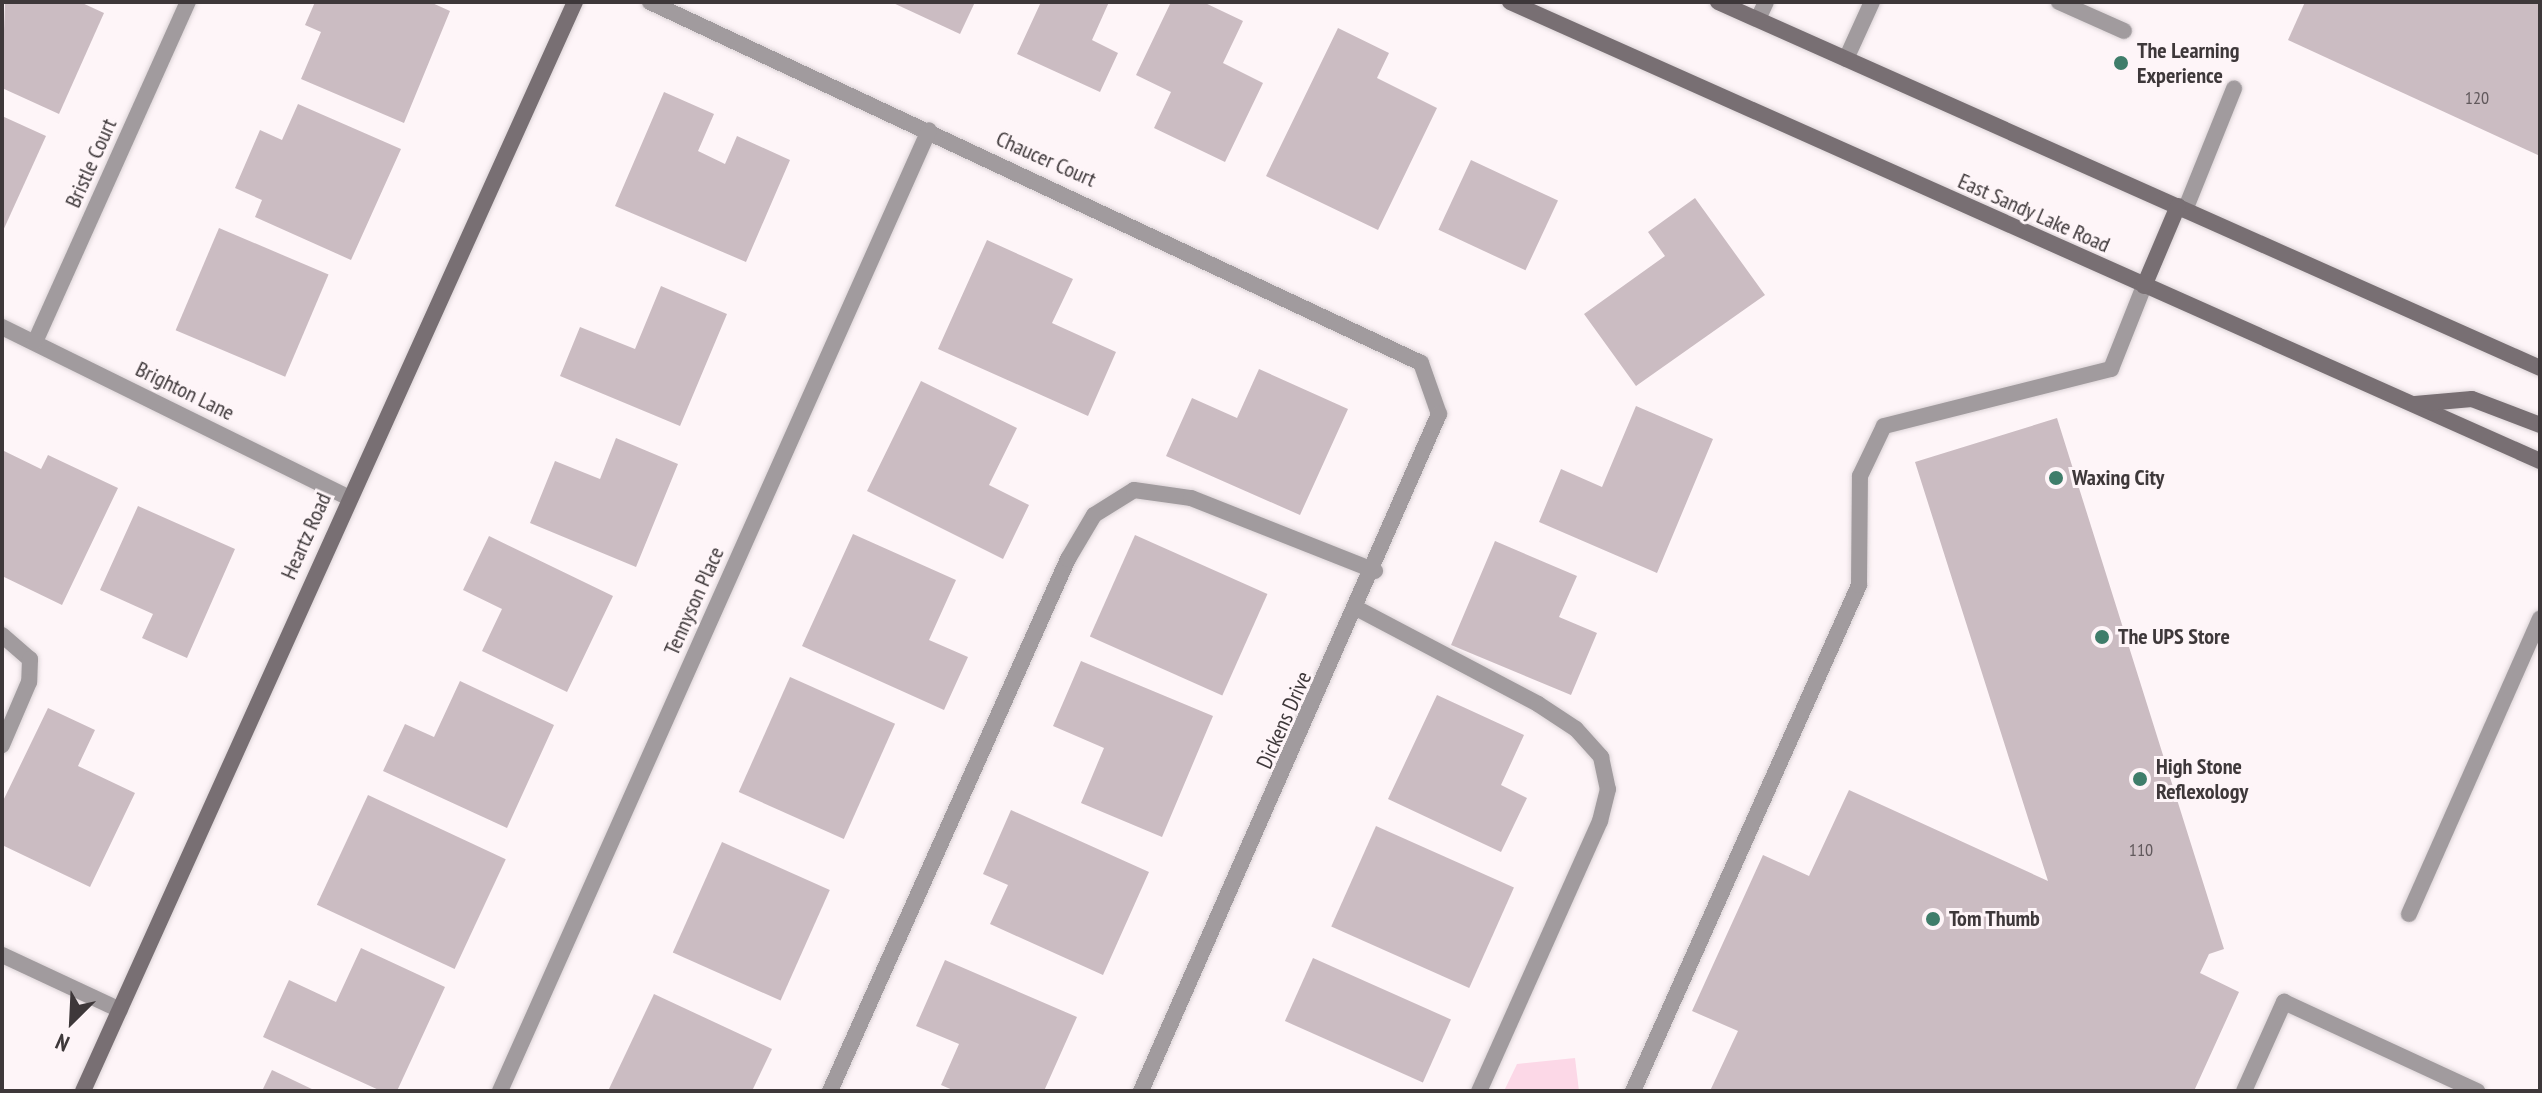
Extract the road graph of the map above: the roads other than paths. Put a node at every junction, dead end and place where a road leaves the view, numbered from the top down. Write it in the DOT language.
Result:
graph roads {
  1 [pos="188,2"];
  2 [pos="575,2"];
  3 [pos="650,2"];
  4 [pos="1510,2"];
  5 [pos="1718,2"];
  6 [pos="1766,2"];
  7 [pos="1872,2"];
  8 [pos="2059,2"];
  9 [pos="1758,19"];
  10 [pos="2124,31"];
  11 [pos="1846,59"];
  12 [pos="2234,89"];
  13 [pos="929,130"];
  14 [pos="2181,208"];
  15 [pos="2144,286"];
  16 [pos="2,327"];
  17 [pos="35,342"];
  18 [pos="1421,363"];
  19 [pos="2540,368"];
  20 [pos="2414,405"];
  21 [pos="2540,425"];
  22 [pos="2540,461"];
  23 [pos="348,497"];
  24 [pos="1375,571"];
  25 [pos="1358,609"];
  26 [pos="2539,622"];
  27 [pos="2,635"];
  28 [pos="2,745"];
  29 [pos="2409,914"];
  30 [pos="2,955"];
  31 [pos="120,1010"];
  32 [pos="83,1091"];
  33 [pos="500,1091"];
  34 [pos="830,1091"];
  35 [pos="1141,1091"];
  36 [pos="1479,1091"];
  37 [pos="1633,1091"];
  38 [pos="2244,1091"];
  39 [pos="2477,1091"];
  1 -- 17 [label="street, Bristle Court"];
  2 -- 23 [label="main road, Heartz Road"];
  3 -- 13 [label="street, Chaucer Court"];
  4 -- 15 [label="main road, East Sandy Lake Road"];
  5 -- 9 [label="main road"];
  6 -- 9 [label="street"];
  7 -- 11 [label="street"];
  8 -- 10 [label="street"];
  9 -- 11 [label="main road"];
  11 -- 14 [label="main road"];
  12 -- 14 [label="street"];
  13 -- 18 [label="street, Chaucer Court"];
  13 -- 33 [label="street, Tennyson Place"];
  14 -- 15 [label="main road"];
  14 -- 19 [label="main road"];
  15 -- 20 [label="main road, East Sandy Lake Road"];
  15 -- 37 [label="street"];
  16 -- 17 [label="street, Brighton Lane"];
  17 -- 23 [label="street, Brighton Lane"];
  18 -- 24 [label="street, Dickens Drive"];
  20 -- 21 [label="main road"];
  20 -- 22 [label="main road, East Sandy Lake Road"];
  23 -- 31 [label="main road, Heartz Road"];
  24 -- 25 [label="street, Dickens Drive"];
  24 -- 34 [label="street"];
  25 -- 35 [label="street, Dickens Drive"];
  25 -- 36 [label="street"];
  26 -- 29 [label="street"];
  27 -- 28 [label="street"];
  30 -- 31 [label="street"];
  31 -- 32 [label="main road, Heartz Road"];
  38 -- 39 [label="street"];
}
